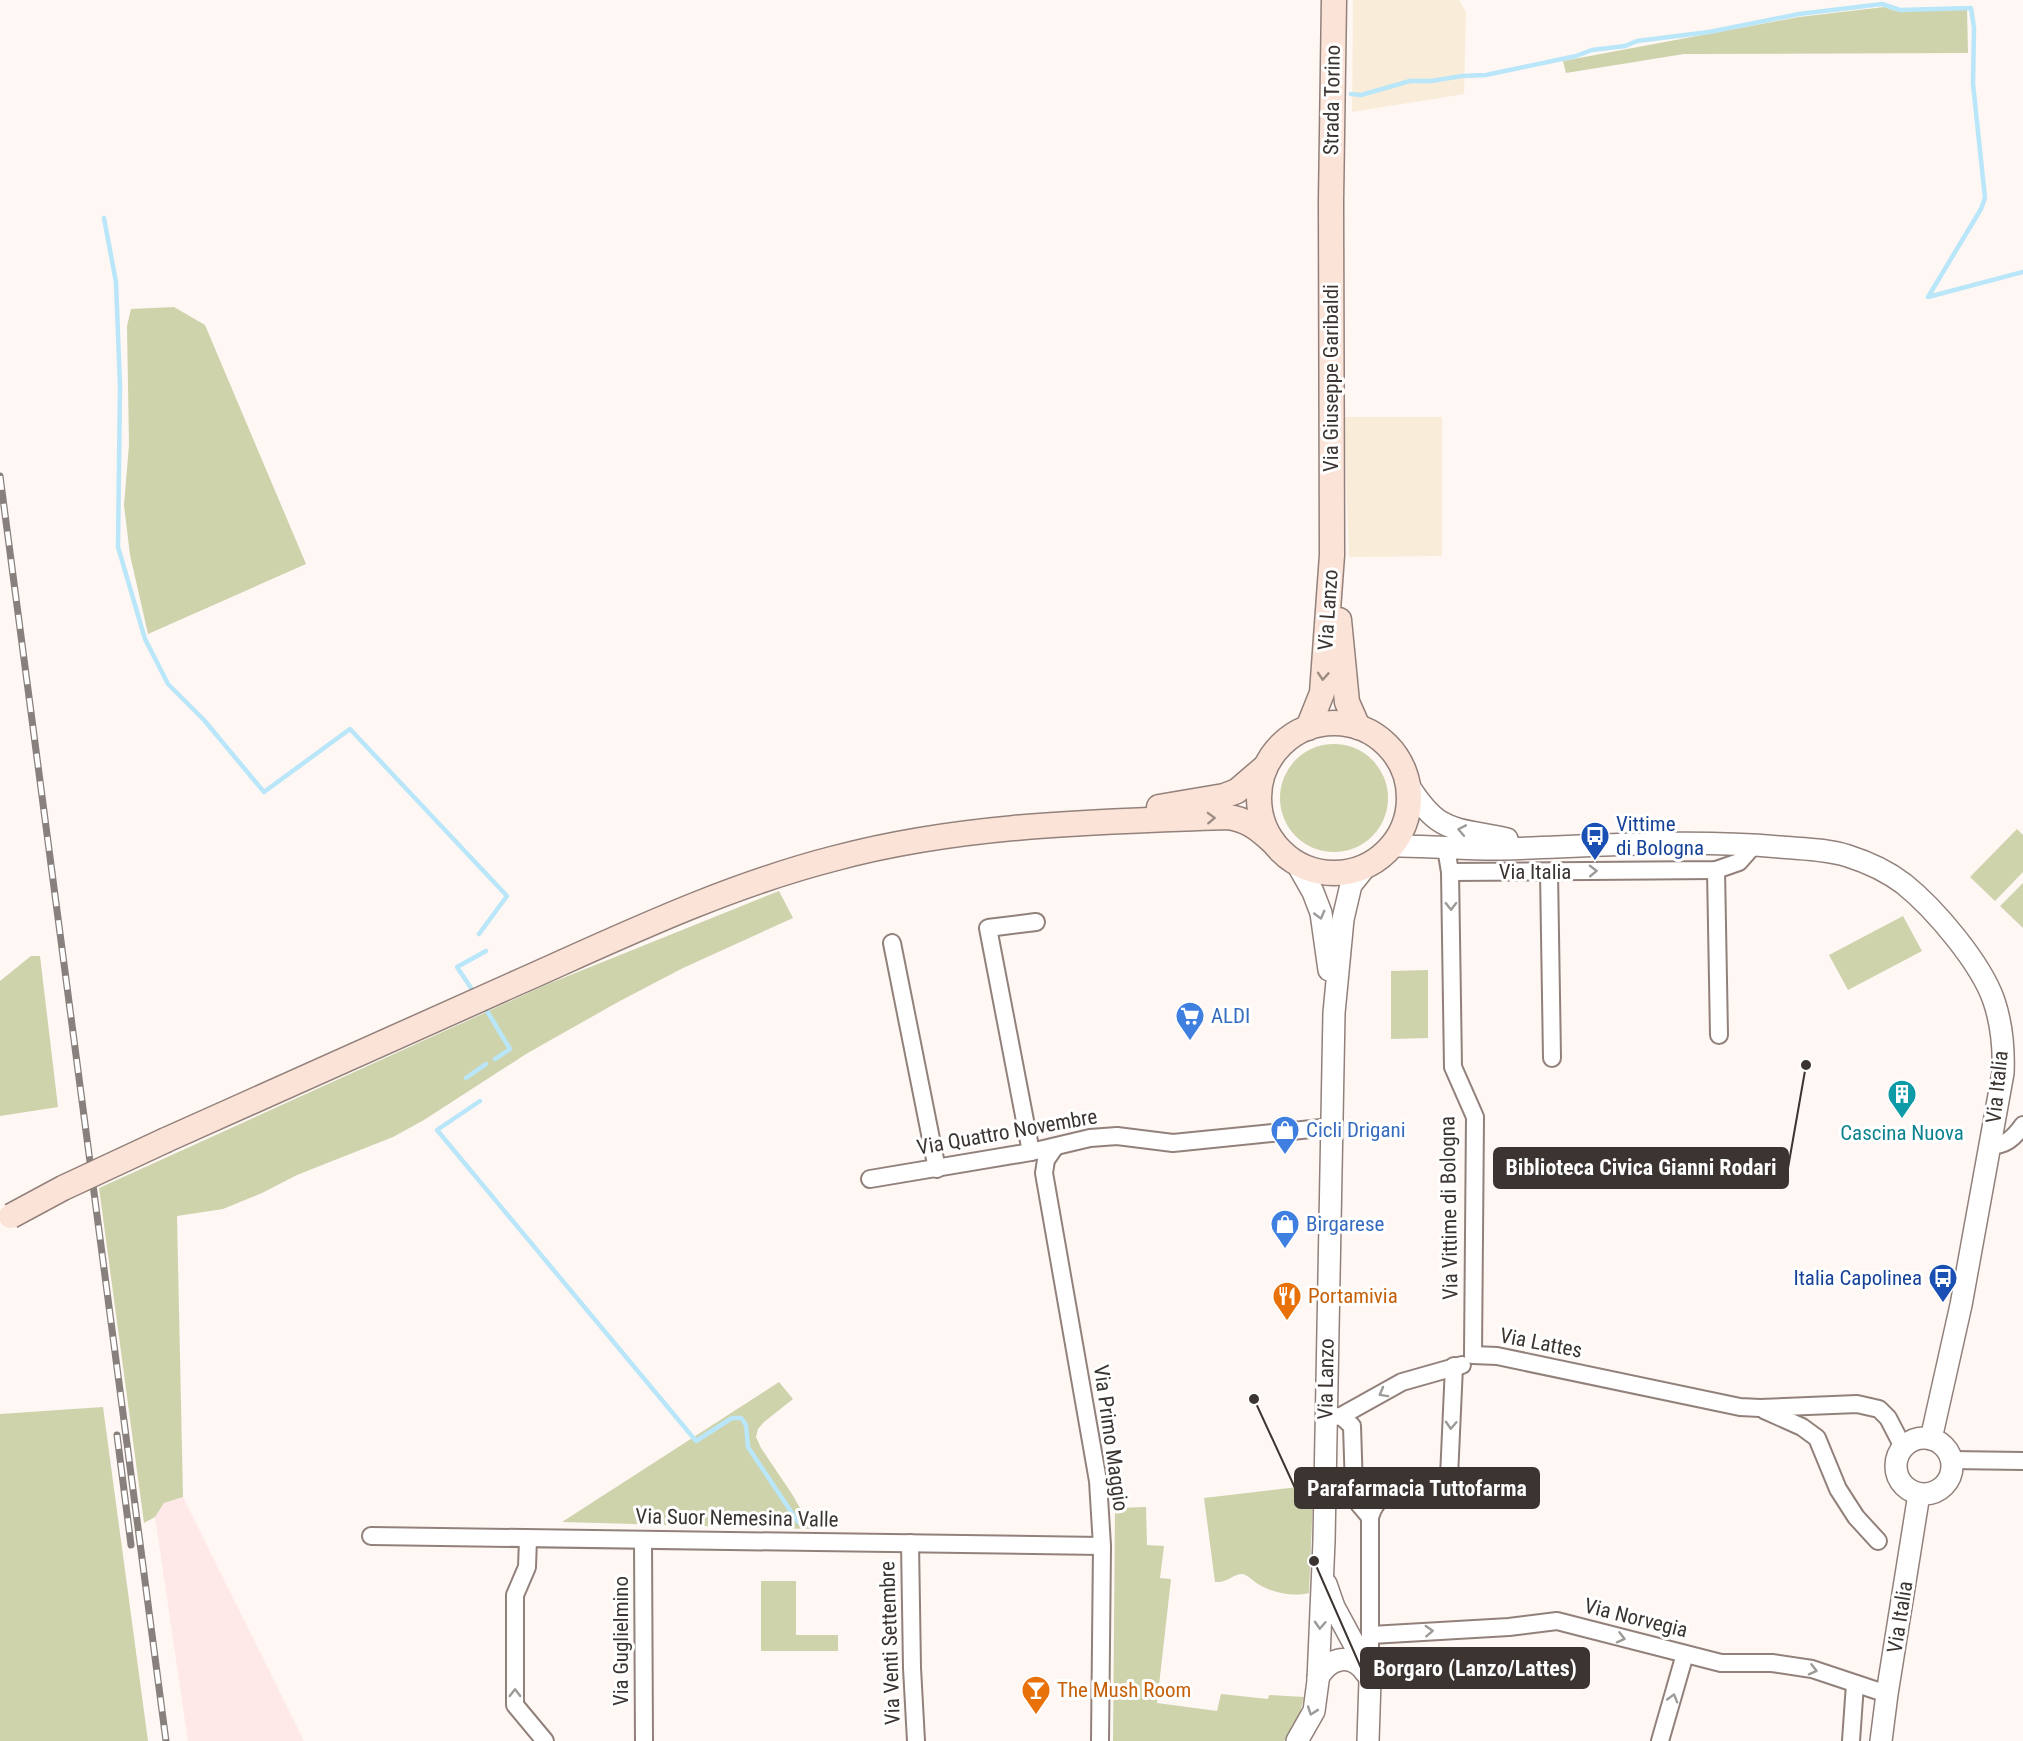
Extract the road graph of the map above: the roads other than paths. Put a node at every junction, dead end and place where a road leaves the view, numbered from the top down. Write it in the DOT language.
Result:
graph roads {
  1 [pos="1334,0"];
  2 [pos="1331,201"];
  3 [pos="1332,555"];
  4 [pos="1358,727"];
  5 [pos="1308,728"];
  6 [pos="1266,767"];
  7 [pos="1407,783"];
  8 [pos="1068,823"];
  9 [pos="1273,842"];
  10 [pos="1754,844"];
  11 [pos="1391,846"];
  12 [pos="1540,847"];
  13 [pos="1446,848"];
  14 [pos="1296,862"];
  15 [pos="1367,865"];
  16 [pos="1716,870"];
  17 [pos="1450,872"];
  18 [pos="1549,872"];
  19 [pos="1035,922"];
  20 [pos="892,943"];
  21 [pos="1334,1012"];
  22 [pos="1719,1035"];
  23 [pos="1552,1058"];
  24 [pos="2023,1125"];
  25 [pos="1331,1126"];
  26 [pos="1989,1146"];
  27 [pos="1055,1147"];
  28 [pos="1031,1152"];
  29 [pos="937,1169"];
  30 [pos="870,1179"];
  31 [pos="5,1219"];
  32 [pos="1473,1355"];
  33 [pos="1454,1366"];
  34 [pos="1760,1408"];
  35 [pos="1333,1417"];
  36 [pos="1931,1439"];
  37 [pos="1903,1447"];
  38 [pos="1951,1460"];
  39 [pos="2023,1461"];
  40 [pos="1919,1494"];
  41 [pos="1370,1517"];
  42 [pos="371,1536"];
  43 [pos="528,1539"];
  44 [pos="643,1540"];
  45 [pos="1878,1541"];
  46 [pos="910,1543"];
  47 [pos="1102,1546"];
  48 [pos="1322,1572"];
  49 [pos="1371,1635"];
  50 [pos="1685,1654"];
  51 [pos="1318,1678"];
  52 [pos="1370,1680"];
  53 [pos="1855,1683"];
  54 [pos="1887,1694"];
  55 [pos="544,1741"];
  56 [pos="645,1741"];
  57 [pos="916,1741"];
  58 [pos="1100,1741"];
  59 [pos="1297,1741"];
  60 [pos="1368,1741"];
  61 [pos="1660,1741"];
  62 [pos="1851,1741"];
  63 [pos="1881,1741"];
  1 -- 2 [label="main road, Strada Torino"];
  2 -- 3 [label="main road, Via Giuseppe Garibaldi"];
  3 -- 4 [label="main road, Via Lanzo"];
  3 -- 5 [label="main road, Via Lanzo, one-way"];
  4 -- 5 [label="main road"];
  4 -- 7 [label="main road"];
  5 -- 6 [label="main road"];
  6 -- 8 [label="main road"];
  6 -- 9 [label="main road"];
  7 -- 11 [label="main road"];
  12 -- 7 [label="street, Via Italia, one-way"];
  8 -- 9 [label="main road, one-way"];
  8 -- 31 [label="main road, bridge"];
  9 -- 14 [label="main road"];
  10 -- 12 [label="street, Via Italia"];
  10 -- 16 [label="street, Via Italia"];
  10 -- 26 [label="street, Via Italia"];
  11 -- 13 [label="street, Via Italia"];
  11 -- 15 [label="main road"];
  12 -- 13 [label="street, Via Italia"];
  13 -- 17 [label="street, Via Vittime di Bologna"];
  14 -- 15 [label="main road"];
  14 -- 21 [label="street, Via Lanzo, one-way"];
  15 -- 21 [label="street, Via Lanzo"];
  18 -- 16 [label="street, Via Italia, one-way"];
  16 -- 22 [label="street"];
  17 -- 18 [label="street, Via Italia"];
  17 -- 32 [label="street, Via Vittime di Bologna, one-way"];
  18 -- 23 [label="street"];
  19 -- 28 [label="street"];
  20 -- 29 [label="street"];
  21 -- 25 [label="street, Via Lanzo"];
  24 -- 26 [label="street"];
  25 -- 27 [label="street, Via Quattro Novembre"];
  25 -- 35 [label="street, Via Lanzo"];
  26 -- 36 [label="street, Via Italia"];
  27 -- 28 [label="street, Via Quattro Novembre"];
  27 -- 47 [label="street, Via Primo Maggio"];
  28 -- 29 [label="street, Via Quattro Novembre"];
  29 -- 30 [label="street, Via Quattro Novembre"];
  32 -- 33 [label="street, Via Lattes"];
  32 -- 34 [label="street, Via Lattes"];
  33 -- 35 [label="street, Via Lattes, one-way"];
  33 -- 41 [label="street, one-way"];
  34 -- 37 [label="street, Via Lattes"];
  34 -- 45 [label="street, Via Lattes"];
  35 -- 41 [label="street"];
  35 -- 48 [label="street, Via Lanzo"];
  36 -- 37 [label="street"];
  36 -- 38 [label="street"];
  37 -- 40 [label="street"];
  38 -- 39 [label="street"];
  38 -- 40 [label="street"];
  40 -- 54 [label="street, Via Italia"];
  41 -- 49 [label="street"];
  42 -- 43 [label="street, Via Suor Nemesina Valle"];
  43 -- 44 [label="street, Via Suor Nemesina Valle"];
  55 -- 43 [label="street, one-way"];
  44 -- 46 [label="street, Via Suor Nemesina Valle"];
  44 -- 56 [label="street, Via Guglielmino"];
  46 -- 47 [label="street, Via Suor Nemesina Valle"];
  46 -- 57 [label="street, Via Venti Settembre"];
  47 -- 58 [label="street, Via Primo Maggio"];
  48 -- 51 [label="street, Via Lanzo, one-way"];
  48 -- 52 [label="street"];
  49 -- 50 [label="street, Via Norvegia, one-way"];
  49 -- 52 [label="street"];
  50 -- 53 [label="street, Via Norvegia, one-way"];
  61 -- 50 [label="street, one-way"];
  51 -- 52 [label="street"];
  51 -- 59 [label="street, Via Lanzo, one-way"];
  52 -- 60 [label="street"];
  53 -- 54 [label="street, Via Norvegia"];
  53 -- 62 [label="street"];
  54 -- 63 [label="street, Via Italia"];
}
